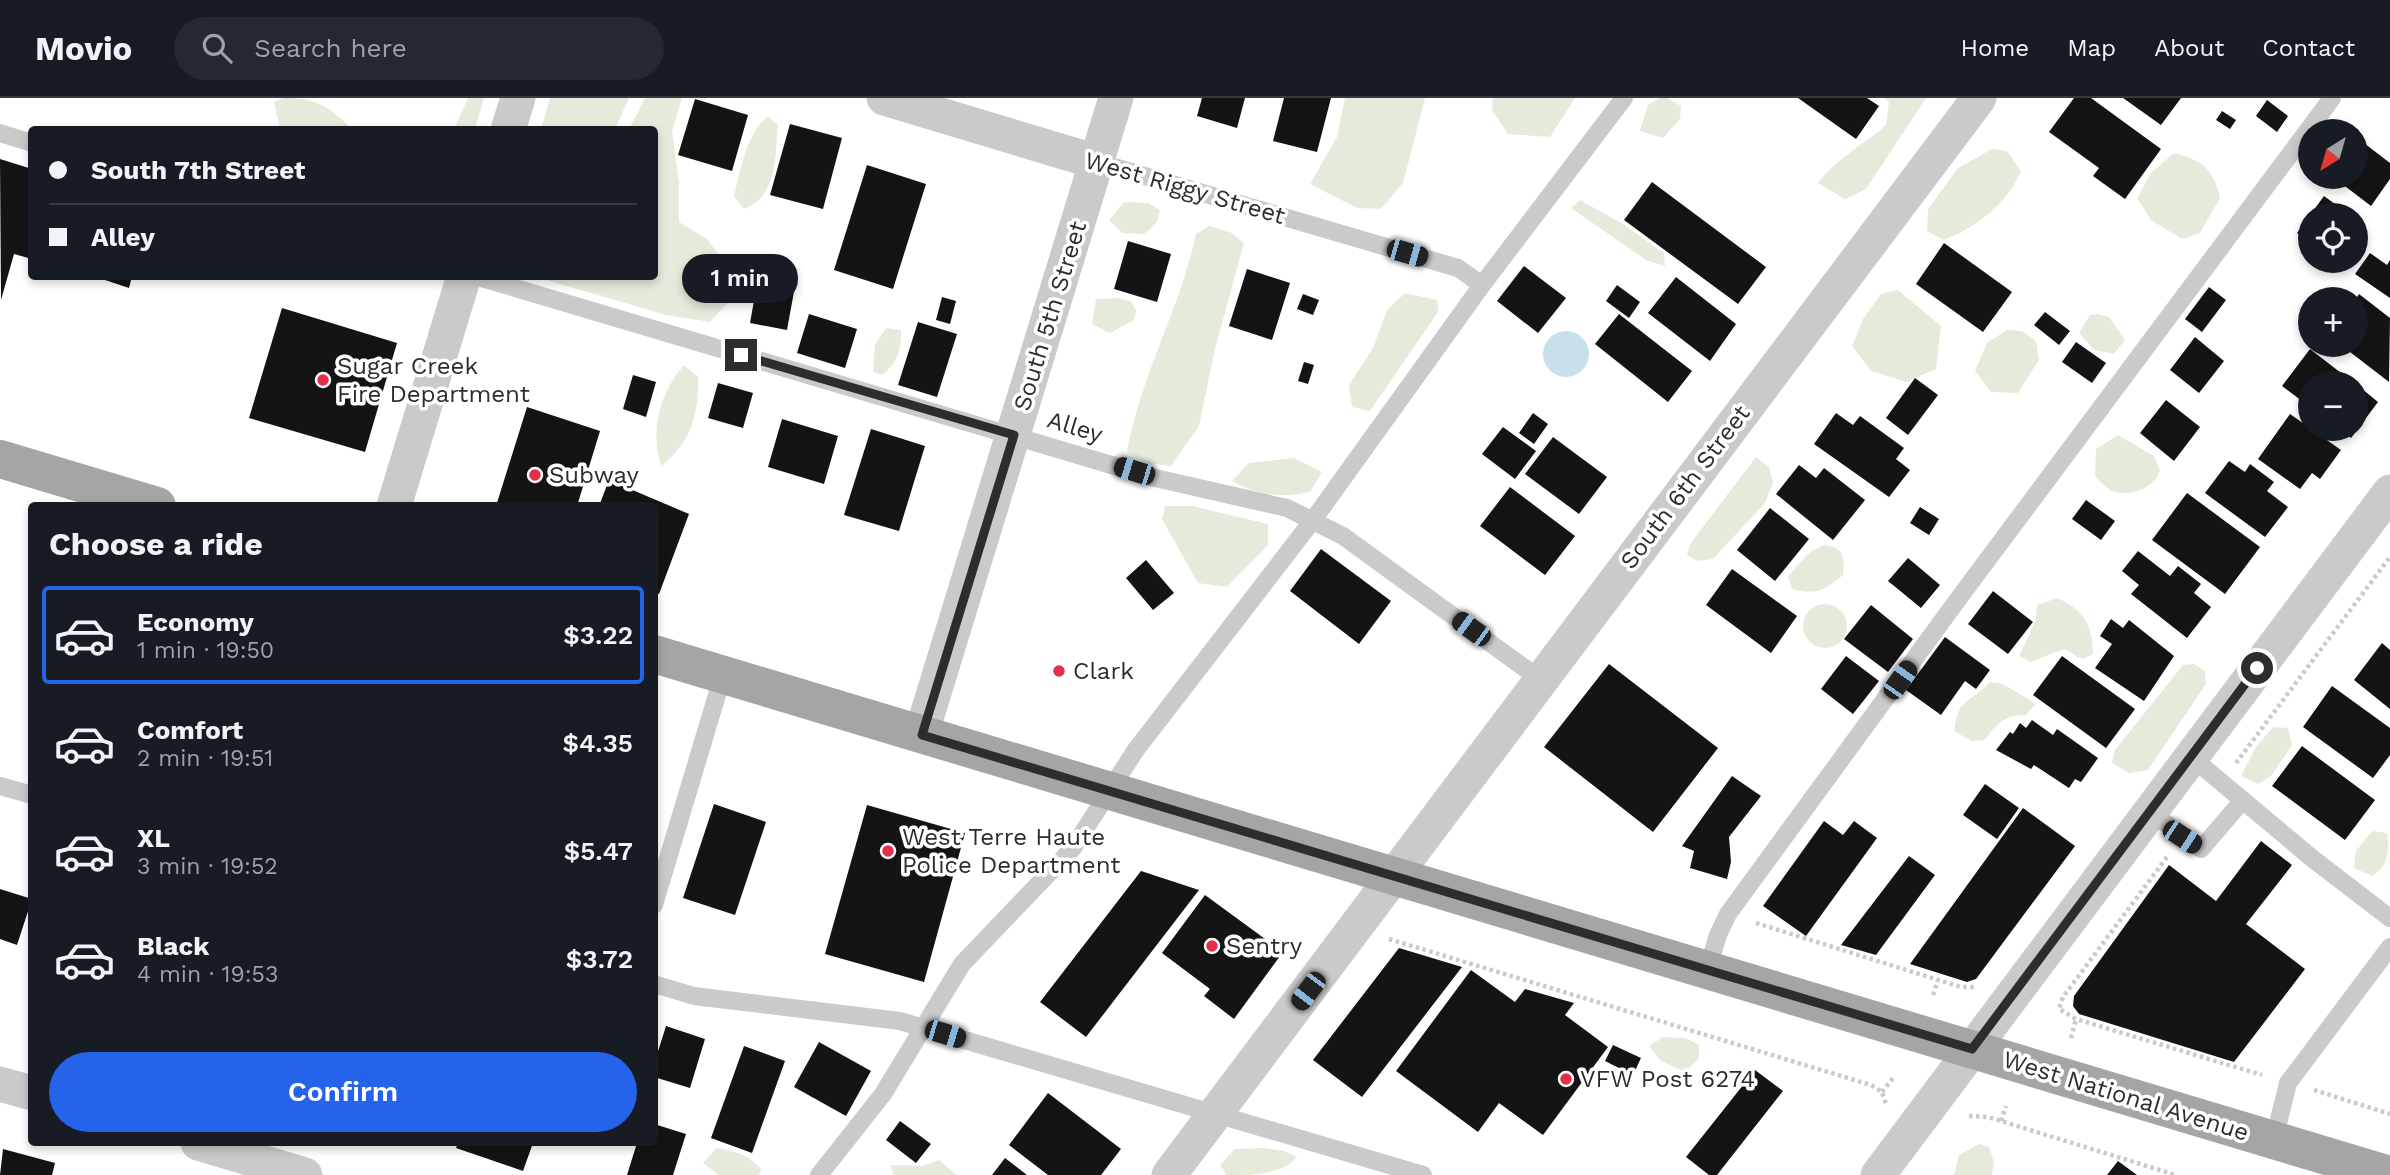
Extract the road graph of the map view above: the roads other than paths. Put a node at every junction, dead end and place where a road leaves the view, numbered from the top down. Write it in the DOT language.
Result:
graph roads {
  1 [pos="518,98"];
  2 [pos="884,98"];
  3 [pos="1116,98"];
  4 [pos="1624,98"];
  5 [pos="1979,98"];
  6 [pos="2332,98"];
  7 [pos="509,126"];
  8 [pos="0,133"];
  9 [pos="28,142"];
  10 [pos="1097,162"];
  11 [pos="463,280"];
  12 [pos="489,280"];
  13 [pos="1482,285"];
  14 [pos="1014,435"];
  15 [pos="0,459"];
  16 [pos="2390,492"];
  17 [pos="144,502"];
  18 [pos="395,502"];
  19 [pos="1313,520"];
  20 [pos="658,655"];
  21 [pos="723,675"];
  22 [pos="1541,680"];
  23 [pos="922,735"];
  24 [pos="2190,756"];
  25 [pos="0,786"];
  26 [pos="1109,792"];
  27 [pos="28,794"];
  28 [pos="2243,800"];
  29 [pos="2149,811"];
  30 [pos="659,870"];
  31 [pos="1394,877"];
  32 [pos="2390,918"];
  33 [pos="2390,947"];
  34 [pos="1707,971"];
  35 [pos="658,985"];
  36 [pos="924,1028"];
  37 [pos="1972,1049"];
  38 [pos="0,1084"];
  39 [pos="28,1092"];
  40 [pos="1214,1116"];
  41 [pos="2274,1140"];
  42 [pos="204,1152"];
  43 [pos="305,1175"];
  44 [pos="819,1175"];
  45 [pos="1170,1175"];
  46 [pos="1423,1175"];
  47 [pos="1878,1175"];
  48 [pos="2390,1175"];
  1 -- 7 [label="street"];
  2 -- 10 [label="street, West Riggy Street"];
  3 -- 10 [label="street, South 5th Street"];
  4 -- 13 [label="lane"];
  5 -- 22 [label="street, South 6th Street"];
  6 -- 34 [label="lane"];
  8 -- 9 [label="lane"];
  10 -- 13 [label="lane, West Riggy Street"];
  10 -- 14 [label="street, South 5th Street"];
  11 -- 18 [label="street"];
  12 -- 14 [label="lane, Alley"];
  13 -- 19 [label="lane"];
  14 -- 19 [label="lane, Alley"];
  14 -- 23 [label="street, South 5th Street"];
  15 -- 17 [label="main road"];
  16 -- 24 [label="street"];
  19 -- 22 [label="lane, Alley"];
  19 -- 26 [label="lane"];
  20 -- 21 [label="main road, West National Avenue"];
  21 -- 23 [label="main road, West National Avenue"];
  21 -- 30 [label="lane"];
  22 -- 31 [label="street, South 6th Street"];
  23 -- 26 [label="main road, West National Avenue"];
  24 -- 28 [label="lane"];
  24 -- 29 [label="street"];
  25 -- 27 [label="lane"];
  26 -- 31 [label="main road, West National Avenue"];
  26 -- 36 [label="lane"];
  28 -- 29 [label="lane"];
  28 -- 32 [label="lane"];
  29 -- 37 [label="street"];
  31 -- 34 [label="main road, West National Avenue"];
  31 -- 40 [label="street, South 6th Street"];
  33 -- 41 [label="lane"];
  34 -- 37 [label="main road, West National Avenue"];
  35 -- 36 [label="lane"];
  36 -- 40 [label="lane"];
  36 -- 44 [label="lane"];
  37 -- 41 [label="main road, West National Avenue"];
  37 -- 47 [label="street"];
  38 -- 39 [label="street"];
  40 -- 45 [label="street, South 6th Street"];
  40 -- 46 [label="lane"];
  41 -- 48 [label="main road, West National Avenue"];
  42 -- 43 [label="street"];
}
